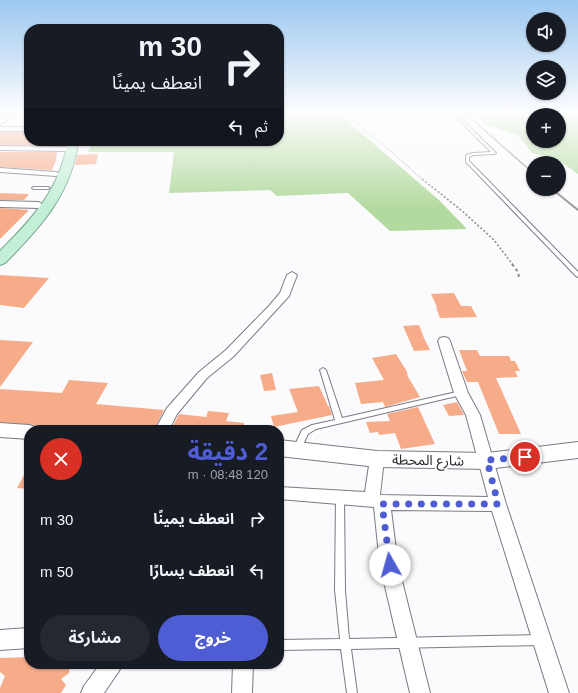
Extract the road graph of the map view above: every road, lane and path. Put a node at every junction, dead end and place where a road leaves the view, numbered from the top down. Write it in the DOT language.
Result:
graph roads {
  1 [pos="382,144"];
  2 [pos="485,144"];
  3 [pos="47,146"];
  4 [pos="70,146"];
  5 [pos="70,146"];
  6 [pos="0,148"];
  7 [pos="0,170"];
  8 [pos="56,174"];
  9 [pos="34,188"];
  10 [pos="48,188"];
  11 [pos="0,204"];
  12 [pos="39,205"];
  13 [pos="0,248"];
  14 [pos="0,260"];
  15 [pos="578,275"];
  16 [pos="292,276"];
  17 [pos="519,277"];
  18 [pos="444,341"];
  19 [pos="322,370"];
  20 [pos="461,393"];
  21 [pos="339,420"];
  22 [pos="165,425"];
  23 [pos="0,430"];
  24 [pos="24,432"];
  25 [pos="288,449"];
  26 [pos="578,450"];
  27 [pos="377,459"];
  28 [pos="487,460"];
  29 [pos="284,493"];
  30 [pos="340,497"];
  31 [pos="377,501"];
  32 [pos="498,504"];
  33 [pos="24,638"];
  34 [pos="0,640"];
  35 [pos="542,640"];
  36 [pos="407,642"];
  37 [pos="345,643"];
  38 [pos="284,645"];
  39 [pos="108,669"];
  40 [pos="243,669"];
  41 [pos="91,693"];
  42 [pos="242,693"];
  43 [pos="352,693"];
  44 [pos="420,693"];
  45 [pos="559,693"];
  1 -- 17 [label="path"];
  2 -- 15 [label="lane"];
  3 -- 6 [label="street"];
  4 -- 8 [label="main road"];
  5 -- 14 [label="main road"];
  7 -- 8 [label="street"];
  8 -- 10 [label="main road"];
  9 -- 10 [label="lane"];
  10 -- 12 [label="main road"];
  11 -- 12 [label="street"];
  12 -- 13 [label="main road"];
  16 -- 22 [label="street"];
  18 -- 20 [label="street"];
  19 -- 21 [label="lane"];
  20 -- 21 [label="lane"];
  20 -- 28 [label="street"];
  21 -- 25 [label="lane"];
  23 -- 24 [label="main road"];
  25 -- 27 [label="main road, شارع المحطة"];
  26 -- 28 [label="main road, شارع المحطة"];
  27 -- 28 [label="main road, شارع المحطة"];
  27 -- 31 [label="street"];
  28 -- 32 [label="street"];
  29 -- 30 [label="street"];
  30 -- 31 [label="street"];
  30 -- 37 [label="lane"];
  31 -- 32 [label="street"];
  31 -- 36 [label="street"];
  32 -- 35 [label="street"];
  33 -- 34 [label="street"];
  35 -- 36 [label="lane"];
  35 -- 45 [label="street"];
  36 -- 37 [label="lane"];
  36 -- 44 [label="street"];
  37 -- 38 [label="lane"];
  37 -- 43 [label="lane"];
  39 -- 41 [label="street"];
  40 -- 42 [label="street"];
}
